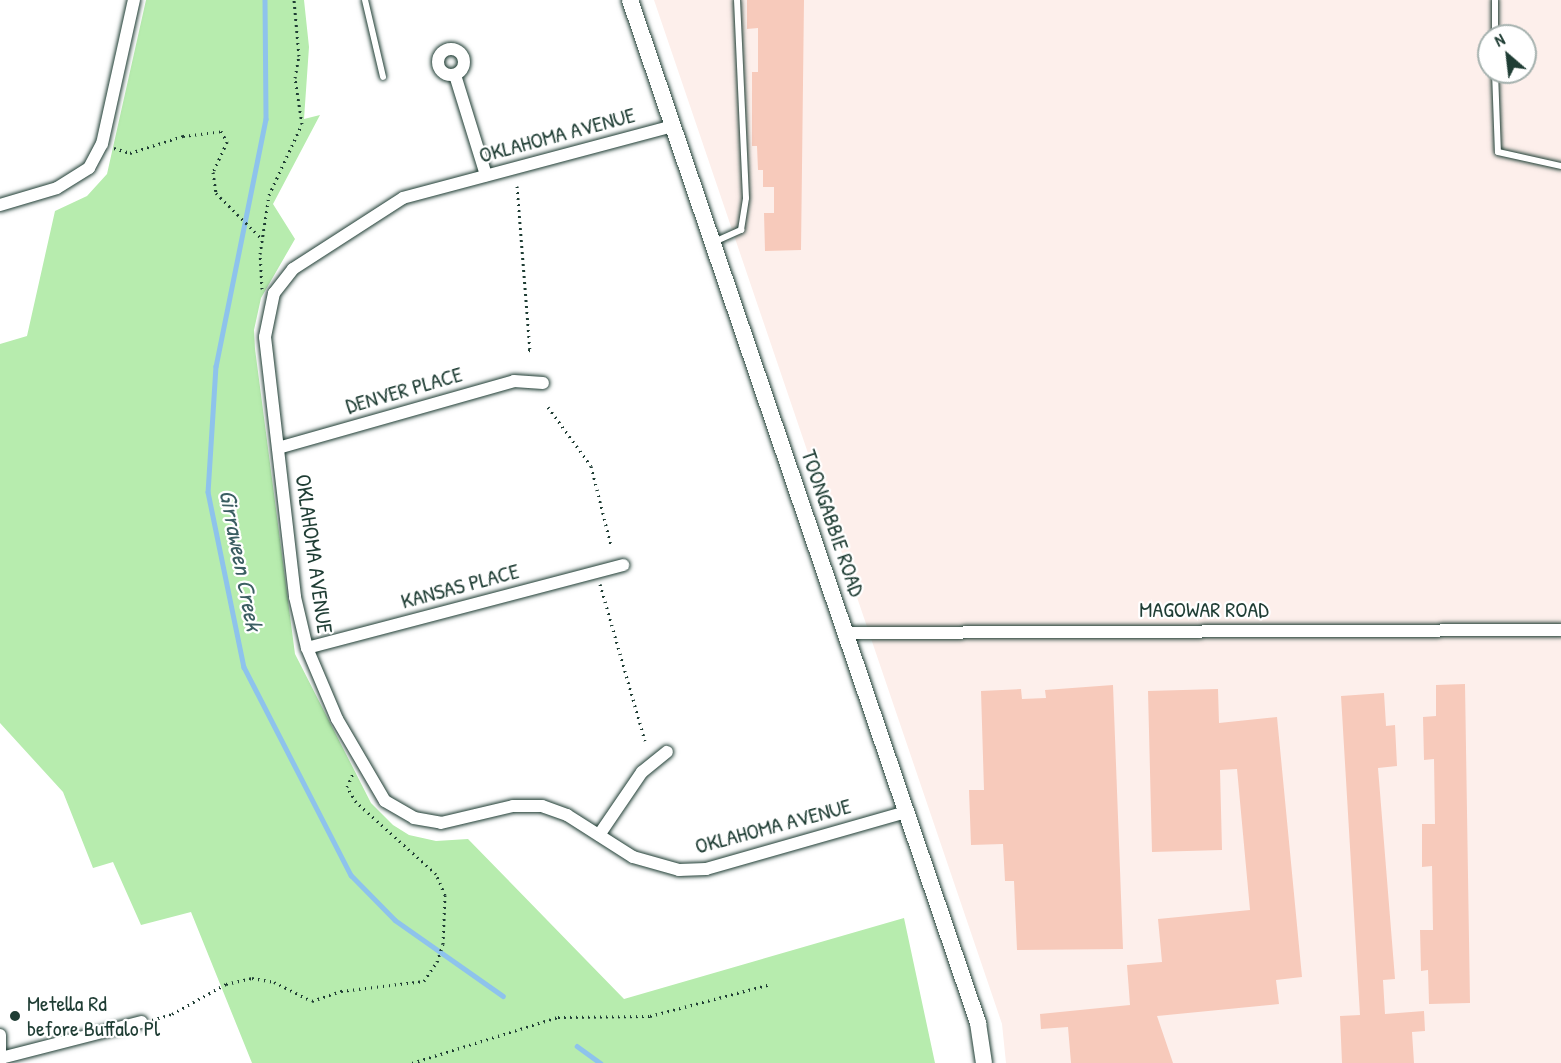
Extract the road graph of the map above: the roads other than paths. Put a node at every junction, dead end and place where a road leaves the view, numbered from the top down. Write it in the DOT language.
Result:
graph roads {
  1 [pos="134,0"];
  2 [pos="365,0"];
  3 [pos="630,0"];
  4 [pos="738,0"];
  5 [pos="1495,0"];
  6 [pos="1495,24"];
  7 [pos="455,75"];
  8 [pos="383,77"];
  9 [pos="1495,84"];
  10 [pos="673,126"];
  11 [pos="1561,166"];
  12 [pos="486,175"];
  13 [pos="0,205"];
  14 [pos="713,242"];
  15 [pos="543,383"];
  16 [pos="278,448"];
  17 [pos="623,565"];
  18 [pos="1561,630"];
  19 [pos="846,633"];
  20 [pos="307,648"];
  21 [pos="668,752"];
  22 [pos="906,812"];
  23 [pos="599,835"];
  24 [pos="141,1023"];
  25 [pos="0,1035"];
  26 [pos="1,1058"];
  27 [pos="0,1063"];
  28 [pos="984,1063"];
  1 -- 13 [label="street"];
  2 -- 8 [label="lane"];
  3 -- 10 [label="main road, TOONGABBIE ROAD"];
  4 -- 14 [label="lane"];
  5 -- 6 [label="lane"];
  7 -- 12 [label="street"];
  9 -- 11 [label="lane"];
  10 -- 12 [label="street, OKLAHOMA AVENUE"];
  10 -- 14 [label="main road, TOONGABBIE ROAD"];
  12 -- 16 [label="street, OKLAHOMA AVENUE"];
  14 -- 19 [label="main road, TOONGABBIE ROAD"];
  15 -- 16 [label="street, DENVER PLACE"];
  16 -- 20 [label="street, OKLAHOMA AVENUE"];
  17 -- 20 [label="street, KANSAS PLACE"];
  18 -- 19 [label="street, MAGOWAR ROAD"];
  19 -- 22 [label="main road, TOONGABBIE ROAD"];
  20 -- 23 [label="street, OKLAHOMA AVENUE"];
  21 -- 23 [label="street"];
  22 -- 23 [label="street, OKLAHOMA AVENUE"];
  22 -- 28 [label="main road, TOONGABBIE ROAD"];
  24 -- 26 [label="street"];
  25 -- 26 [label="street"];
  26 -- 27 [label="street"];
}
